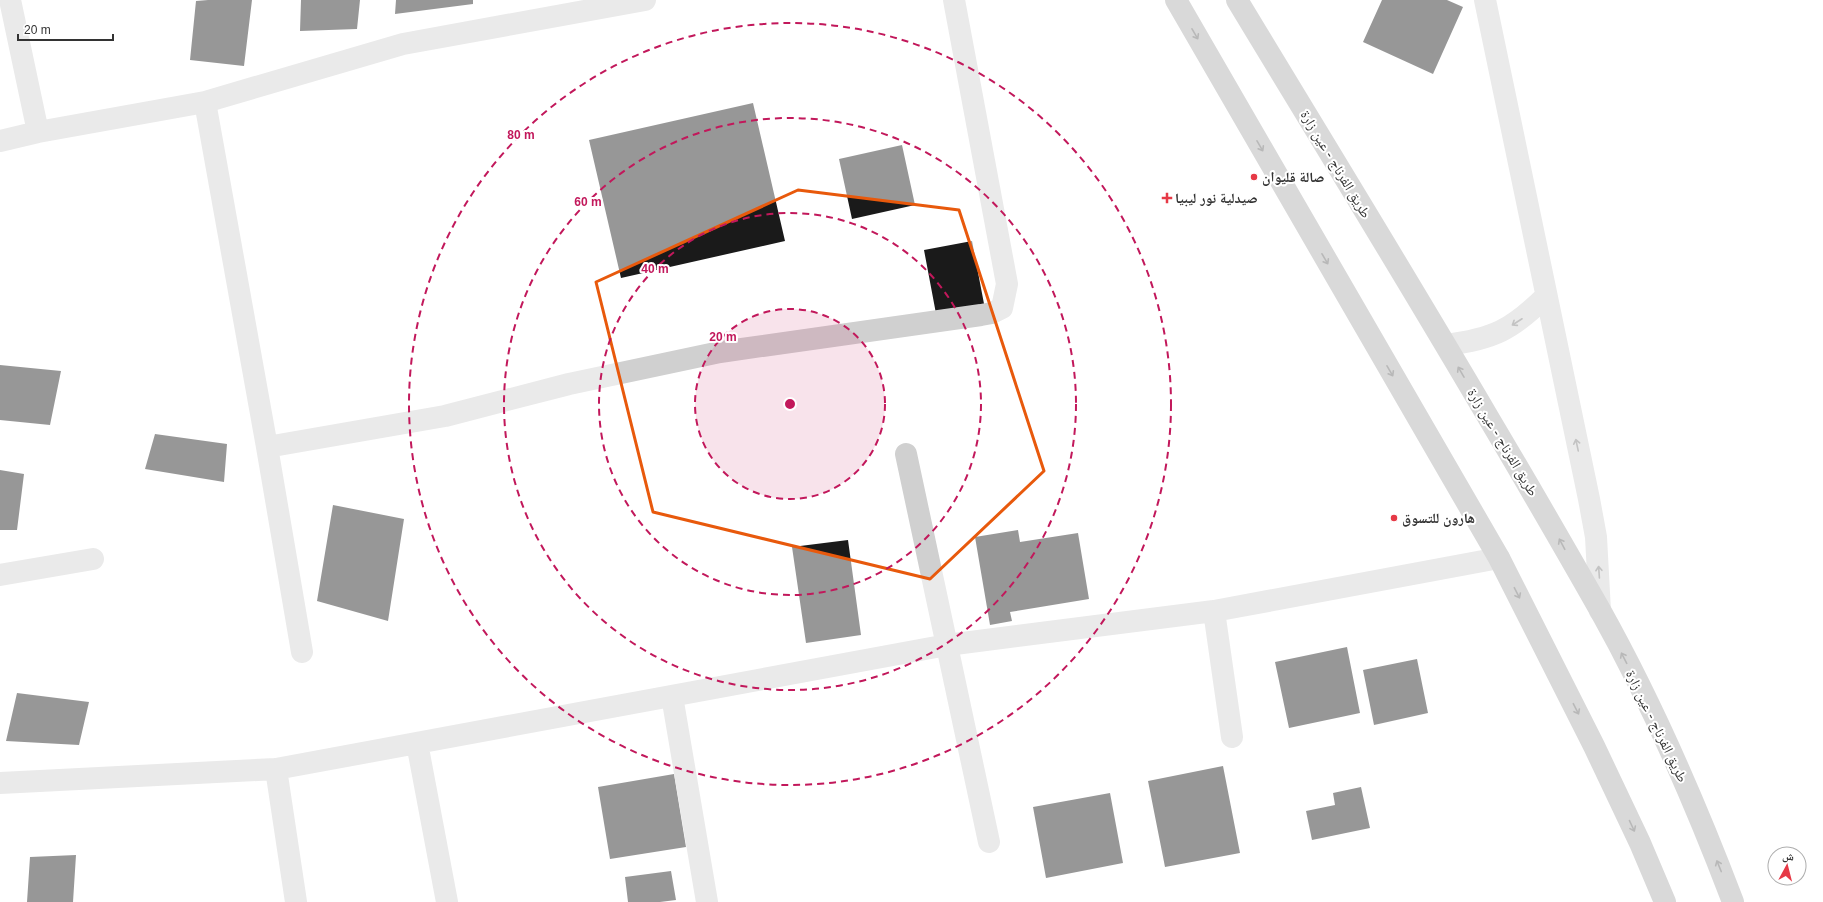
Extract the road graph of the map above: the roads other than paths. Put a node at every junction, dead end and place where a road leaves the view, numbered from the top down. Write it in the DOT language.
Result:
graph roads {
  1 [pos="10,0"];
  2 [pos="645,0"];
  3 [pos="954,0"];
  4 [pos="1176,0"];
  5 [pos="1237,0"];
  6 [pos="1485,0"];
  7 [pos="205,102"];
  8 [pos="38,132"];
  9 [pos="0,141"];
  10 [pos="1546,296"];
  11 [pos="1446,345"];
  12 [pos="267,447"];
  13 [pos="906,454"];
  14 [pos="1499,558"];
  15 [pos="93,559"];
  16 [pos="0,575"];
  17 [pos="1214,611"];
  18 [pos="1600,611"];
  19 [pos="948,645"];
  20 [pos="302,652"];
  21 [pos="672,696"];
  22 [pos="1232,737"];
  23 [pos="418,743"];
  24 [pos="276,769"];
  25 [pos="0,782"];
  26 [pos="989,842"];
  27 [pos="296,902"];
  28 [pos="447,902"];
  29 [pos="707,902"];
  30 [pos="1665,902"];
  31 [pos="1733,902"];
  1 -- 8 [label="street"];
  2 -- 7 [label="street"];
  3 -- 12 [label="street"];
  4 -- 14 [label="main road, one-way"];
  5 -- 11 [label="main road, طريق الفرناج - عين زارة"];
  6 -- 10 [label="street"];
  7 -- 8 [label="street"];
  7 -- 12 [label="street"];
  8 -- 9 [label="street"];
  10 -- 11 [label="street, one-way"];
  18 -- 10 [label="street, one-way"];
  18 -- 11 [label="main road, طريق الفرناج - عين زارة, one-way"];
  12 -- 20 [label="street"];
  13 -- 19 [label="street"];
  14 -- 17 [label="street"];
  14 -- 30 [label="main road, one-way"];
  15 -- 16 [label="street"];
  17 -- 19 [label="street"];
  17 -- 22 [label="street"];
  31 -- 18 [label="main road, طريق الفرناج - عين زارة, one-way"];
  19 -- 21 [label="street"];
  19 -- 26 [label="street"];
  21 -- 23 [label="street"];
  21 -- 29 [label="street"];
  23 -- 24 [label="street"];
  23 -- 28 [label="street"];
  24 -- 25 [label="street"];
  24 -- 27 [label="street"];
}
